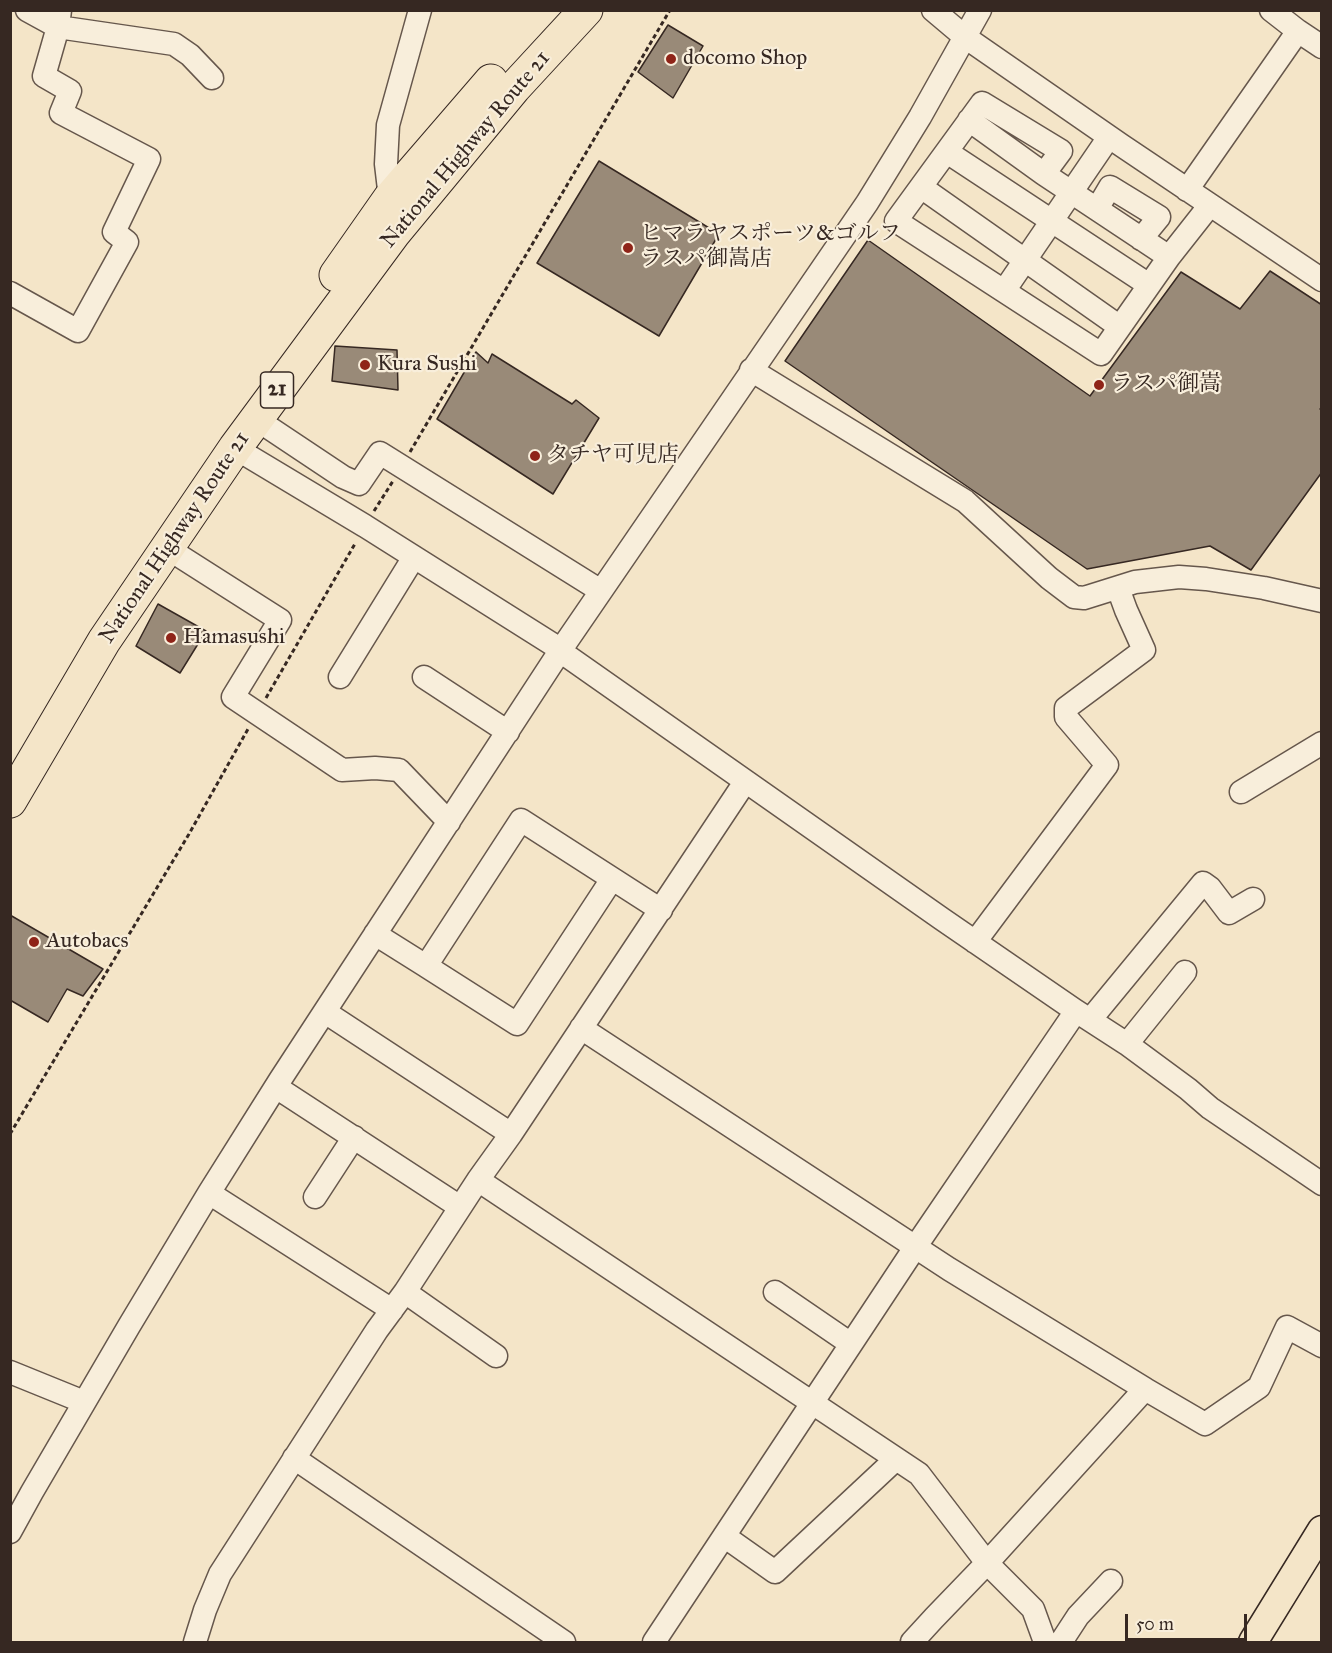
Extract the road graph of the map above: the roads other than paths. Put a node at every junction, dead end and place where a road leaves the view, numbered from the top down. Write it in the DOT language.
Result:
graph roads {
  1 [pos="27,10"];
  2 [pos="420,10"];
  3 [pos="556,10"];
  4 [pos="586,10"];
  5 [pos="933,10"];
  6 [pos="980,10"];
  7 [pos="1271,10"];
  8 [pos="59,19"];
  9 [pos="1298,31"];
  10 [pos="965,37"];
  11 [pos="1322,47"];
  12 [pos="212,78"];
  13 [pos="1110,137"];
  14 [pos="947,152"];
  15 [pos="921,187"];
  16 [pos="1187,190"];
  17 [pos="1072,192"];
  18 [pos="390,198"];
  19 [pos="867,203"];
  20 [pos="1210,205"];
  21 [pos="896,221"];
  22 [pos="1052,221"];
  23 [pos="1169,257"];
  24 [pos="1025,260"];
  25 [pos="1322,280"];
  26 [pos="1149,285"];
  27 [pos="1004,291"];
  28 [pos="10,293"];
  29 [pos="1120,327"];
  30 [pos="751,370"];
  31 [pos="256,419"];
  32 [pos="235,448"];
  33 [pos="167,548"];
  34 [pos="414,556"];
  35 [pos="1118,588"];
  36 [pos="601,591"];
  37 [pos="1322,601"];
  38 [pos="560,651"];
  39 [pos="340,677"];
  40 [pos="424,677"];
  41 [pos="508,732"];
  42 [pos="1322,743"];
  43 [pos="10,756"];
  44 [pos="745,782"];
  45 [pos="1241,792"];
  46 [pos="10,801"];
  47 [pos="449,822"];
  48 [pos="612,879"];
  49 [pos="1253,899"];
  50 [pos="661,910"];
  51 [pos="375,934"];
  52 [pos="975,942"];
  53 [pos="426,966"];
  54 [pos="1185,972"];
  55 [pos="325,1012"];
  56 [pos="1083,1015"];
  57 [pos="581,1028"];
  58 [pos="1127,1044"];
  59 [pos="276,1087"];
  60 [pos="511,1134"];
  61 [pos="354,1137"];
  62 [pos="478,1179"];
  63 [pos="1322,1184"];
  64 [pos="209,1193"];
  65 [pos="315,1197"];
  66 [pos="460,1207"];
  67 [pos="916,1246"];
  68 [pos="405,1292"];
  69 [pos="775,1292"];
  70 [pos="392,1310"];
  71 [pos="851,1344"];
  72 [pos="1322,1346"];
  73 [pos="496,1356"];
  74 [pos="10,1372"];
  75 [pos="1145,1389"];
  76 [pos="84,1402"];
  77 [pos="812,1403"];
  78 [pos="294,1458"];
  79 [pos="896,1459"];
  80 [pos="1322,1530"];
  81 [pos="10,1532"];
  82 [pos="724,1536"];
  83 [pos="987,1563"];
  84 [pos="1111,1581"];
  85 [pos="195,1642"];
  86 [pos="564,1642"];
  87 [pos="654,1642"];
  88 [pos="912,1642"];
  89 [pos="1045,1642"];
  90 [pos="1061,1642"];
  91 [pos="1253,1642"];
  1 -- 8 [label="street"];
  2 -- 18 [label="street"];
  3 -- 18 [label="highway, National Highway Route 21 / 21"];
  4 -- 31 [label="highway, National Highway Route 21 / 21"];
  5 -- 10 [label="street"];
  6 -- 10 [label="street"];
  7 -- 9 [label="street"];
  8 -- 12 [label="street"];
  8 -- 28 [label="street"];
  9 -- 11 [label="street"];
  9 -- 16 [label="street"];
  10 -- 13 [label="street"];
  10 -- 19 [label="street"];
  13 -- 16 [label="street"];
  13 -- 17 [label="street"];
  14 -- 15 [label="street"];
  14 -- 17 [label="street"];
  14 -- 22 [label="street"];
  15 -- 21 [label="street"];
  15 -- 24 [label="street"];
  16 -- 20 [label="street"];
  17 -- 22 [label="street"];
  17 -- 23 [label="street"];
  18 -- 43 [label="highway, National Highway Route 21 / 21"];
  19 -- 21 [label="street"];
  19 -- 30 [label="street"];
  20 -- 23 [label="street"];
  20 -- 25 [label="street"];
  21 -- 27 [label="street"];
  22 -- 24 [label="street"];
  22 -- 26 [label="street"];
  23 -- 26 [label="street"];
  24 -- 27 [label="street"];
  24 -- 29 [label="street"];
  26 -- 29 [label="street"];
  27 -- 29 [label="street"];
  30 -- 35 [label="street"];
  30 -- 36 [label="street"];
  31 -- 32 [label="highway, National Highway Route 21 / 21"];
  31 -- 36 [label="street"];
  32 -- 33 [label="highway, National Highway Route 21 / 21"];
  32 -- 34 [label="street"];
  33 -- 46 [label="highway, National Highway Route 21 / 21"];
  33 -- 47 [label="street"];
  34 -- 38 [label="street"];
  34 -- 39 [label="street"];
  35 -- 37 [label="street"];
  35 -- 52 [label="street"];
  36 -- 38 [label="street"];
  38 -- 41 [label="street"];
  38 -- 44 [label="street"];
  40 -- 41 [label="street"];
  41 -- 47 [label="street"];
  42 -- 45 [label="street"];
  44 -- 50 [label="street"];
  44 -- 52 [label="street"];
  47 -- 51 [label="street"];
  48 -- 50 [label="street"];
  48 -- 53 [label="street"];
  48 -- 53 [label="street"];
  49 -- 56 [label="street"];
  50 -- 57 [label="street"];
  51 -- 53 [label="street"];
  51 -- 55 [label="street"];
  52 -- 56 [label="street"];
  54 -- 58 [label="street"];
  55 -- 59 [label="street"];
  55 -- 60 [label="street"];
  56 -- 58 [label="street"];
  56 -- 67 [label="street"];
  57 -- 60 [label="street"];
  57 -- 67 [label="street"];
  58 -- 63 [label="street"];
  59 -- 61 [label="street"];
  59 -- 64 [label="street"];
  60 -- 62 [label="street"];
  61 -- 65 [label="street"];
  61 -- 66 [label="street"];
  62 -- 66 [label="street"];
  62 -- 77 [label="street"];
  64 -- 70 [label="street"];
  64 -- 76 [label="street"];
  66 -- 68 [label="street"];
  67 -- 71 [label="street"];
  67 -- 75 [label="street"];
  68 -- 70 [label="street"];
  68 -- 73 [label="street"];
  69 -- 71 [label="street"];
  70 -- 78 [label="street"];
  71 -- 77 [label="street"];
  72 -- 75 [label="street"];
  74 -- 76 [label="street"];
  75 -- 83 [label="street"];
  76 -- 81 [label="street"];
  77 -- 79 [label="street"];
  77 -- 82 [label="street"];
  78 -- 85 [label="street"];
  78 -- 86 [label="street"];
  79 -- 82 [label="street"];
  79 -- 83 [label="street"];
  80 -- 91 [label="main road"];
  82 -- 87 [label="street"];
  83 -- 88 [label="street"];
  83 -- 89 [label="street"];
  84 -- 90 [label="street"];
}
